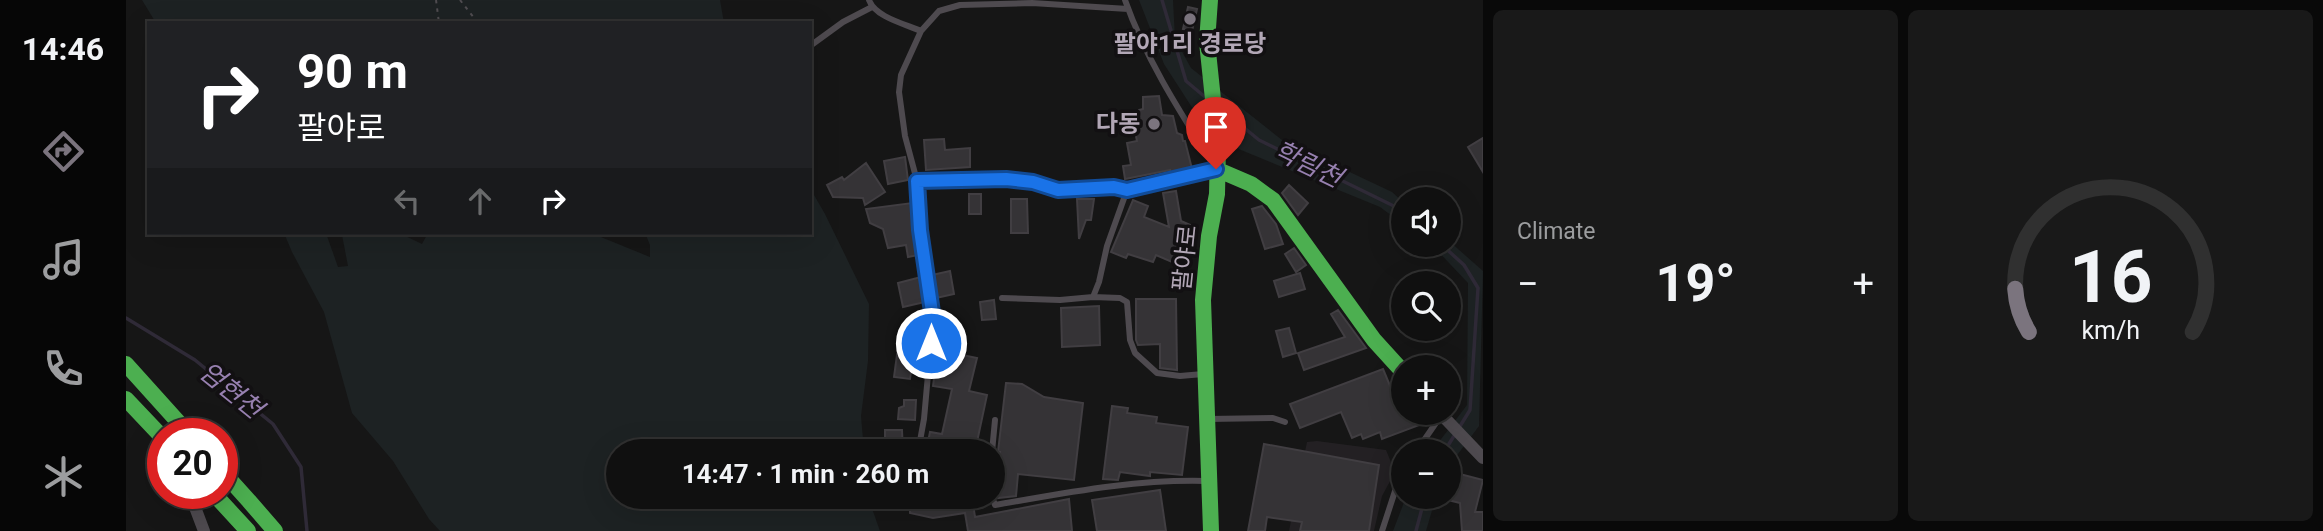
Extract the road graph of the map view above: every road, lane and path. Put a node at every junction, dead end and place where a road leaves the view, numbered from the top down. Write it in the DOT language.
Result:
graph roads {
  1 [pos="436,0"];
  2 [pos="460,0"];
  3 [pos="1125,0"];
  4 [pos="1210,0"];
  5 [pos="871,4"];
  6 [pos="1128,9"];
  7 [pos="439,21"];
  8 [pos="476,21"];
  9 [pos="921,31"];
  10 [pos="812,45"];
  11 [pos="1216,169"];
  12 [pos="917,181"];
  13 [pos="1127,190"];
  14 [pos="1093,297"];
  15 [pos="1002,298"];
  16 [pos="1391,359"];
  17 [pos="126,364"];
  18 [pos="1205,374"];
  19 [pos="126,399"];
  20 [pos="175,418"];
  21 [pos="1206,419"];
  22 [pos="995,420"];
  23 [pos="147,422"];
  24 [pos="1285,422"];
  25 [pos="1437,425"];
  26 [pos="1453,425"];
  27 [pos="920,439"];
  28 [pos="993,439"];
  29 [pos="1426,439"];
  30 [pos="1480,454"];
  31 [pos="1208,481"];
  32 [pos="238,489"];
  33 [pos="1005,503"];
  34 [pos="1391,503"];
  35 [pos="196,509"];
  36 [pos="228,509"];
  37 [pos="263,513"];
  38 [pos="204,531"];
  39 [pos="248,531"];
  40 [pos="275,531"];
  41 [pos="284,531"];
  42 [pos="1210,531"];
  43 [pos="1382,531"];
  1 -- 7 [label="path"];
  2 -- 8 [label="path"];
  3 -- 6 [label="lane"];
  4 -- 11 [label="main road, 팔야로"];
  5 -- 9 [label="lane"];
  5 -- 10 [label="lane"];
  6 -- 9 [label="lane"];
  6 -- 11 [label="lane"];
  9 -- 12 [label="lane"];
  11 -- 13 [label="lane"];
  11 -- 16 [label="main road"];
  11 -- 18 [label="main road, 팔야로"];
  12 -- 13 [label="lane"];
  12 -- 27 [label="lane"];
  13 -- 14 [label="lane"];
  14 -- 15 [label="lane"];
  14 -- 18 [label="lane"];
  17 -- 20 [label="main road"];
  18 -- 21 [label="main road, 팔야로"];
  19 -- 23 [label="main road"];
  21 -- 24 [label="lane"];
  21 -- 31 [label="main road, 팔야로"];
  22 -- 28 [label="lane"];
  25 -- 29 [label="lane"];
  26 -- 30 [label="street"];
  31 -- 33 [label="lane"];
  31 -- 42 [label="main road, 팔야로"];
  32 -- 37 [label="main road"];
  34 -- 43 [label="lane"];
  35 -- 38 [label="street"];
  36 -- 39 [label="main road"];
  37 -- 40 [label="main road"];
  37 -- 41 [label="main road"];
}
